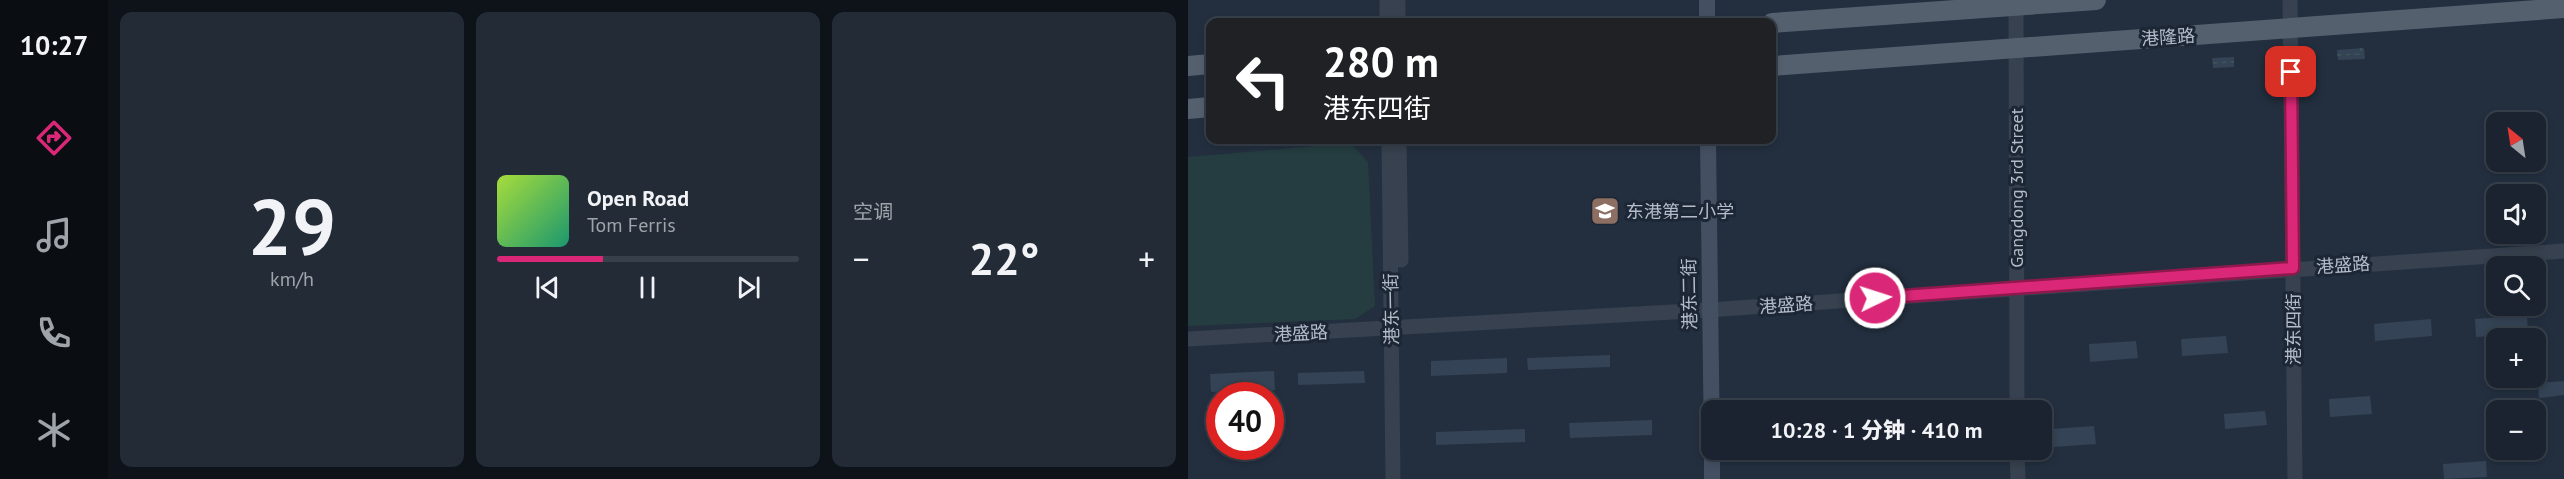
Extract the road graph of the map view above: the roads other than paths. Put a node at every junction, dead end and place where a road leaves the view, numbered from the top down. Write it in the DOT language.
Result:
graph roads {
  1 [pos="1387,0"];
  2 [pos="1398,0"];
  3 [pos="1707,0"];
  4 [pos="2096,0"];
  5 [pos="2290,0"];
  6 [pos="2016,3"];
  7 [pos="2564,8"];
  8 [pos="1388,18"];
  9 [pos="1398,18"];
  10 [pos="1707,18"];
  11 [pos="1776,23"];
  12 [pos="2290,28"];
  13 [pos="2016,48"];
  14 [pos="1206,64"];
  15 [pos="1188,66"];
  16 [pos="1776,66"];
  17 [pos="1206,107"];
  18 [pos="1188,109"];
  19 [pos="1389,144"];
  20 [pos="1400,144"];
  21 [pos="1708,144"];
  22 [pos="2564,251"];
  23 [pos="2293,268"];
  24 [pos="2017,288"];
  25 [pos="1709,310"];
  26 [pos="1396,327"];
  27 [pos="1188,339"];
  28 [pos="1711,400"];
  29 [pos="2017,400"];
  30 [pos="1712,460"];
  31 [pos="2017,460"];
  32 [pos="1393,479"];
  33 [pos="1403,479"];
  34 [pos="1712,479"];
  35 [pos="2018,479"];
  36 [pos="2295,479"];
  1 -- 8 [label="street"];
  2 -- 9 [label="street"];
  3 -- 10 [label="main road"];
  4 -- 6 [label="main road"];
  5 -- 12 [label="street, 港东四街"];
  6 -- 11 [label="main road"];
  6 -- 13 [label="street, Gangdong 3rd Street"];
  7 -- 12 [label="main road, 港隆路"];
  12 -- 13 [label="main road, 港隆路"];
  12 -- 23 [label="street, 港东四街"];
  13 -- 16 [label="main road, 港隆路"];
  13 -- 24 [label="street, Gangdong 3rd Street"];
  14 -- 15 [label="main road"];
  17 -- 18 [label="main road"];
  19 -- 26 [label="street, 港东一街"];
  20 -- 26 [label="street, 港东一街"];
  21 -- 25 [label="main road, 港东二街"];
  22 -- 23 [label="street, 港盛路"];
  23 -- 24 [label="street, 港盛路"];
  23 -- 36 [label="street, 港东四街"];
  24 -- 25 [label="street, 港盛路"];
  24 -- 29 [label="street, Gangdong 3rd Street"];
  25 -- 26 [label="street, 港盛路"];
  25 -- 28 [label="main road, 港东二街"];
  26 -- 27 [label="street, 港盛路"];
  26 -- 32 [label="street, 港东一街"];
  26 -- 33 [label="street, 港东一街"];
  30 -- 34 [label="main road, 港东二街"];
  31 -- 35 [label="street"];
}
